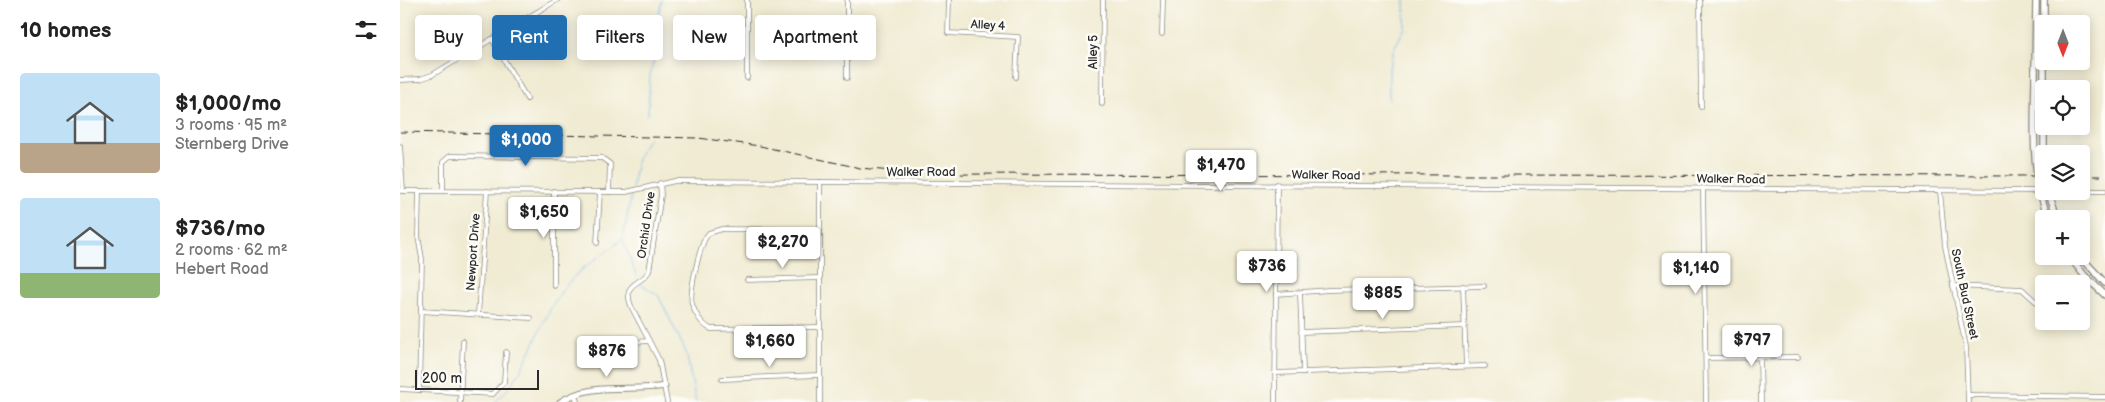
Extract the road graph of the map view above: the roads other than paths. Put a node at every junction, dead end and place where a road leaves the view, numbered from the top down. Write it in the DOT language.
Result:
graph roads {
  1 [pos="557,0"];
  2 [pos="747,0"];
  3 [pos="847,0"];
  4 [pos="949,0"];
  5 [pos="1103,0"];
  6 [pos="1163,0"];
  7 [pos="1700,0"];
  8 [pos="2035,0"];
  9 [pos="2044,0"];
  10 [pos="532,15"];
  11 [pos="2044,15"];
  12 [pos="1162,34"];
  13 [pos="492,39"];
  14 [pos="504,60"];
  15 [pos="1016,77"];
  16 [pos="747,78"];
  17 [pos="847,78"];
  18 [pos="400,80"];
  19 [pos="527,99"];
  20 [pos="1102,104"];
  21 [pos="1701,107"];
  22 [pos="400,146"];
  23 [pos="820,182"];
  24 [pos="660,183"];
  25 [pos="1277,184"];
  26 [pos="1703,188"];
  27 [pos="401,191"];
  28 [pos="419,191"];
  29 [pos="443,191"];
  30 [pos="487,191"];
  31 [pos="554,191"];
  32 [pos="1940,191"];
  33 [pos="2035,191"];
  34 [pos="2090,191"];
  35 [pos="2105,191"];
  36 [pos="600,192"];
  37 [pos="609,192"];
  38 [pos="2046,210"];
  39 [pos="820,230"];
  40 [pos="597,243"];
  41 [pos="2076,265"];
  42 [pos="2088,265"];
  43 [pos="820,278"];
  44 [pos="747,280"];
  45 [pos="2105,283"];
  46 [pos="554,286"];
  47 [pos="1463,286"];
  48 [pos="1484,286"];
  49 [pos="1953,286"];
  50 [pos="1300,292"];
  51 [pos="1276,294"];
  52 [pos="2105,295"];
  53 [pos="2035,301"];
  54 [pos="421,310"];
  55 [pos="478,314"];
  56 [pos="531,318"];
  57 [pos="1465,326"];
  58 [pos="819,327"];
  59 [pos="1301,332"];
  60 [pos="463,341"];
  61 [pos="649,341"];
  62 [pos="604,344"];
  63 [pos="506,352"];
  64 [pos="1760,357"];
  65 [pos="1798,357"];
  66 [pos="1706,358"];
  67 [pos="1466,366"];
  68 [pos="1485,366"];
  69 [pos="1303,371"];
  70 [pos="1275,373"];
  71 [pos="819,376"];
  72 [pos="722,378"];
  73 [pos="665,386"];
  74 [pos="400,389"];
  75 [pos="419,390"];
  76 [pos="460,394"];
  77 [pos="575,394"];
  78 [pos="1968,395"];
  79 [pos="2055,396"];
  80 [pos="2105,397"];
  81 [pos="460,402"];
  82 [pos="560,402"];
  83 [pos="577,402"];
  84 [pos="667,402"];
  85 [pos="820,402"];
  86 [pos="1275,402"];
  87 [pos="1706,402"];
  88 [pos="1761,402"];
  89 [pos="1968,402"];
  90 [pos="2055,402"];
  1 -- 10 [label="street"];
  2 -- 16 [label="street"];
  3 -- 17 [label="street"];
  4 -- 15 [label="street, Alley 4"];
  5 -- 20 [label="street, Alley 5"];
  6 -- 12 [label="street"];
  7 -- 21 [label="street"];
  8 -- 38 [label="main road, bridge"];
  9 -- 11 [label="main road"];
  13 -- 18 [label="street"];
  14 -- 19 [label="street"];
  22 -- 27 [label="street"];
  23 -- 24 [label="street, Walker Road"];
  23 -- 25 [label="street, Walker Road"];
  23 -- 39 [label="street"];
  24 -- 37 [label="street, Walker Road"];
  24 -- 61 [label="street, Orchid Drive"];
  25 -- 26 [label="street, Walker Road"];
  25 -- 51 [label="street"];
  26 -- 32 [label="street, Walker Road"];
  26 -- 66 [label="street"];
  27 -- 28 [label="street, Walker Road"];
  28 -- 29 [label="street, Walker Road"];
  28 -- 54 [label="street"];
  29 -- 30 [label="street, Walker Road"];
  29 -- 37 [label="street"];
  30 -- 31 [label="street, Walker Road"];
  30 -- 55 [label="street, Newport Drive"];
  31 -- 36 [label="street, Walker Road"];
  31 -- 46 [label="street"];
  32 -- 33 [label="street, Walker Road"];
  32 -- 49 [label="street, South Bud Street"];
  34 -- 35 [label="street"];
  36 -- 37 [label="street, Walker Road"];
  36 -- 40 [label="street"];
  39 -- 43 [label="street"];
  39 -- 58 [label="street"];
  41 -- 52 [label="main road"];
  42 -- 45 [label="main road"];
  43 -- 44 [label="street"];
  43 -- 58 [label="street"];
  47 -- 48 [label="street"];
  47 -- 50 [label="street"];
  47 -- 57 [label="street"];
  49 -- 53 [label="street"];
  49 -- 78 [label="street, South Bud Street"];
  50 -- 51 [label="street"];
  50 -- 59 [label="street"];
  51 -- 70 [label="street"];
  54 -- 55 [label="street"];
  54 -- 75 [label="street"];
  55 -- 56 [label="street"];
  57 -- 59 [label="street"];
  57 -- 67 [label="street"];
  58 -- 71 [label="street"];
  59 -- 69 [label="street"];
  60 -- 76 [label="street"];
  61 -- 62 [label="street"];
  61 -- 73 [label="street, Orchid Drive"];
  63 -- 76 [label="street"];
  64 -- 65 [label="street"];
  64 -- 66 [label="street"];
  64 -- 88 [label="street"];
  66 -- 87 [label="street"];
  67 -- 68 [label="street"];
  67 -- 69 [label="street"];
  69 -- 70 [label="street"];
  70 -- 86 [label="street"];
  71 -- 72 [label="street"];
  71 -- 85 [label="street"];
  73 -- 77 [label="street"];
  73 -- 84 [label="street, Orchid Drive"];
  74 -- 75 [label="street"];
  75 -- 76 [label="street"];
  76 -- 81 [label="street"];
  77 -- 82 [label="street"];
  77 -- 83 [label="street"];
  78 -- 79 [label="street"];
  78 -- 89 [label="street, South Bud Street"];
  79 -- 80 [label="street"];
  79 -- 90 [label="street"];
}
